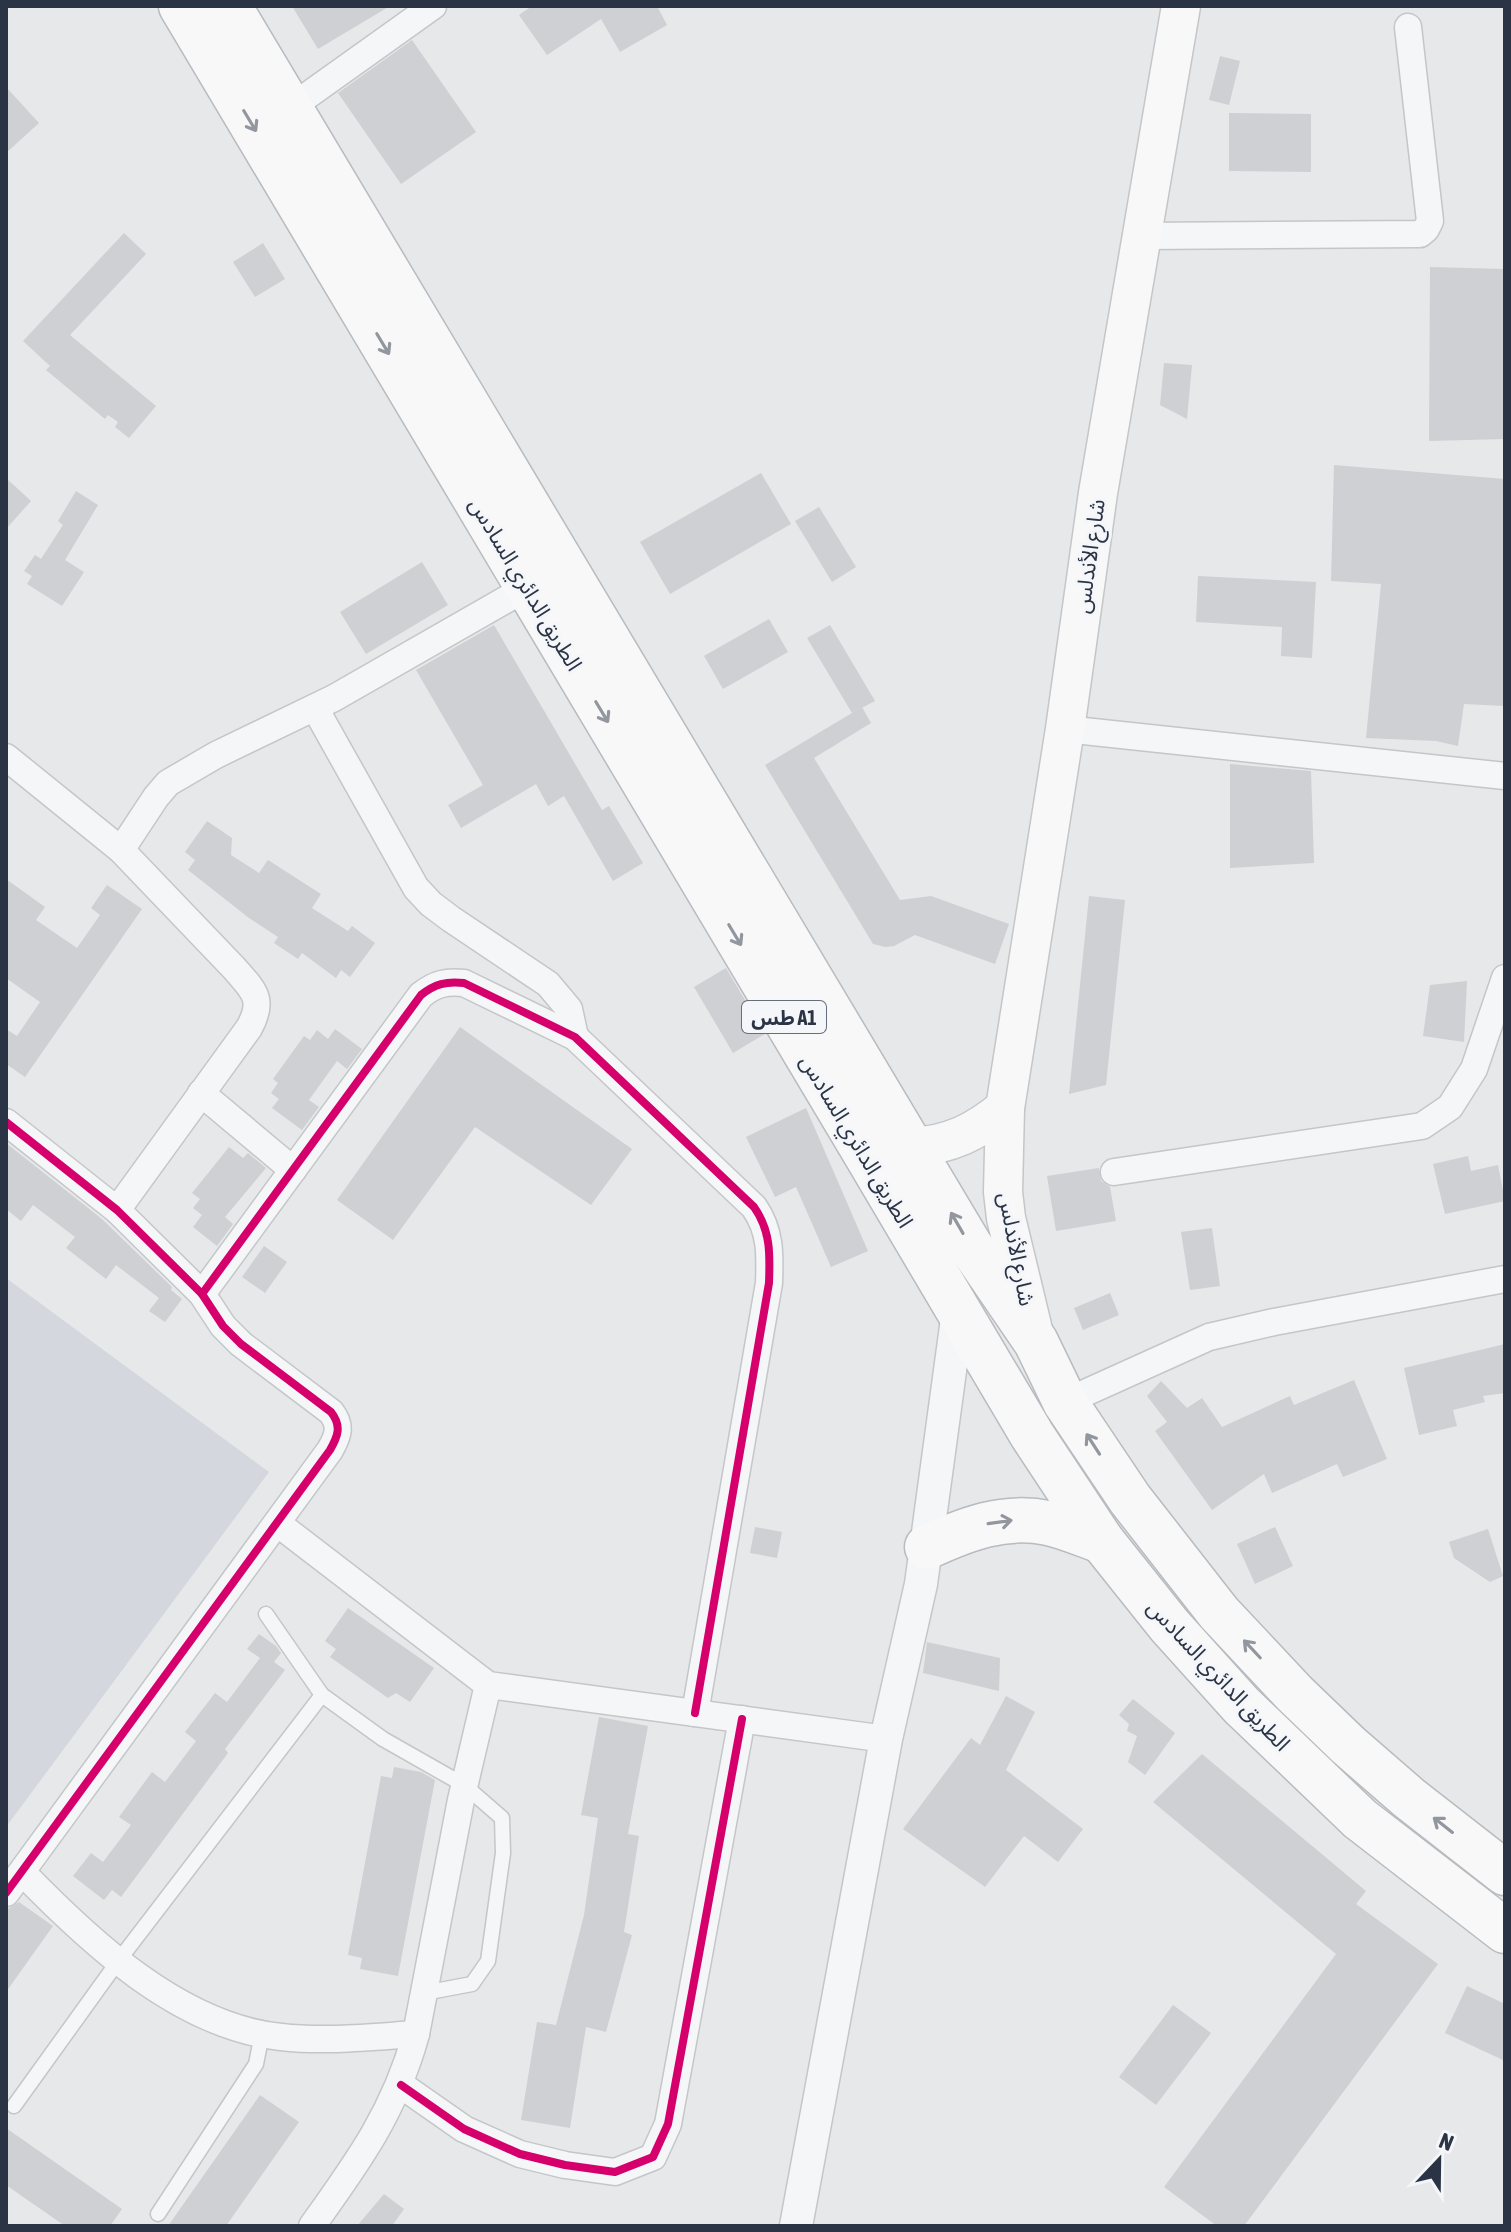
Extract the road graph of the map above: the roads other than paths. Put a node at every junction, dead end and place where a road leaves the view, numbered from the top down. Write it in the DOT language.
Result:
graph roads {
  1 [pos="181,6"];
  2 [pos="229,6"];
  3 [pos="433,6"];
  4 [pos="1181,6"];
  5 [pos="1408,27"];
  6 [pos="236,58"];
  7 [pos="290,108"];
  8 [pos="1142,236"];
  9 [pos="528,587"];
  10 [pos="315,708"];
  11 [pos="1065,729"];
  12 [pos="11,770"];
  13 [pos="1505,776"];
  14 [pos="121,850"];
  15 [pos="1505,978"];
  16 [pos="575,1037"];
  17 [pos="201,1093"];
  18 [pos="1005,1108"];
  19 [pos="6,1122"];
  20 [pos="912,1147"];
  21 [pos="293,1170"];
  22 [pos="1114,1172"];
  23 [pos="117,1210"];
  24 [pos="1505,1279"];
  25 [pos="202,1294"];
  26 [pos="958,1312"];
  27 [pos="1036,1342"];
  28 [pos="1065,1402"];
  29 [pos="277,1523"];
  30 [pos="1102,1541"];
  31 [pos="927,1547"];
  32 [pos="266,1614"];
  33 [pos="488,1685"];
  34 [pos="322,1695"];
  35 [pos="695,1713"];
  36 [pos="742,1719"];
  37 [pos="886,1739"];
  38 [pos="464,1785"];
  39 [pos="22,1872"];
  40 [pos="1505,1873"];
  41 [pos="6,1893"];
  42 [pos="1505,1931"];
  43 [pos="119,1960"];
  44 [pos="424,1993"];
  45 [pos="262,2034"];
  46 [pos="416,2034"];
  47 [pos="401,2085"];
  48 [pos="14,2106"];
  49 [pos="158,2214"];
  50 [pos="312,2226"];
  51 [pos="796,2226"];
  1 -- 6 [label="highway, الطريق الدائري السادس / طس A1"];
  2 -- 6 [label="highway, الطريق الدائري السادس / طس A1"];
  3 -- 7 [label="street"];
  4 -- 8 [label="main road, شارع الأندلس"];
  5 -- 8 [label="street"];
  6 -- 7 [label="highway, الطريق الدائري السادس / طس A1"];
  6 -- 9 [label="highway, الطريق الدائري السادس / طس A1, one-way"];
  7 -- 20 [label="highway, الطريق الدائري السادس / طس A1"];
  8 -- 11 [label="main road, شارع الأندلس"];
  9 -- 10 [label="street"];
  9 -- 26 [label="highway, الطريق الدائري السادس / طس A1, one-way"];
  10 -- 14 [label="street"];
  10 -- 16 [label="street"];
  11 -- 13 [label="street"];
  11 -- 18 [label="main road, شارع الأندلس"];
  12 -- 14 [label="street"];
  14 -- 17 [label="street"];
  15 -- 22 [label="street"];
  16 -- 21 [label="street"];
  16 -- 35 [label="street"];
  17 -- 21 [label="street"];
  17 -- 23 [label="street"];
  18 -- 20 [label="main road"];
  18 -- 27 [label="main road, شارع الأندلس"];
  19 -- 23 [label="street"];
  27 -- 20 [label="highway, الطريق الدائري السادس / طس A1, one-way"];
  21 -- 25 [label="street"];
  23 -- 25 [label="street"];
  24 -- 28 [label="street"];
  25 -- 29 [label="street"];
  26 -- 30 [label="highway, الطريق الدائري السادس / طس A1"];
  26 -- 31 [label="street"];
  27 -- 28 [label="highway, الطريق الدائري السادس / طس A1"];
  40 -- 28 [label="highway, الطريق الدائري السادس / طس A1, one-way"];
  29 -- 33 [label="street"];
  29 -- 39 [label="street"];
  31 -- 30 [label="highway, one-way"];
  30 -- 42 [label="highway, الطريق الدائري السادس / طس A1"];
  31 -- 37 [label="street"];
  32 -- 34 [label="lane"];
  33 -- 35 [label="street"];
  33 -- 38 [label="street"];
  34 -- 38 [label="lane"];
  34 -- 43 [label="lane"];
  35 -- 36 [label="street"];
  36 -- 37 [label="street"];
  36 -- 47 [label="street"];
  37 -- 51 [label="street"];
  38 -- 44 [label="street"];
  38 -- 44 [label="lane"];
  39 -- 41 [label="street"];
  39 -- 43 [label="street"];
  43 -- 45 [label="street"];
  43 -- 48 [label="lane"];
  44 -- 46 [label="street"];
  45 -- 46 [label="street"];
  45 -- 49 [label="lane"];
  46 -- 47 [label="street"];
  47 -- 50 [label="street"];
}
